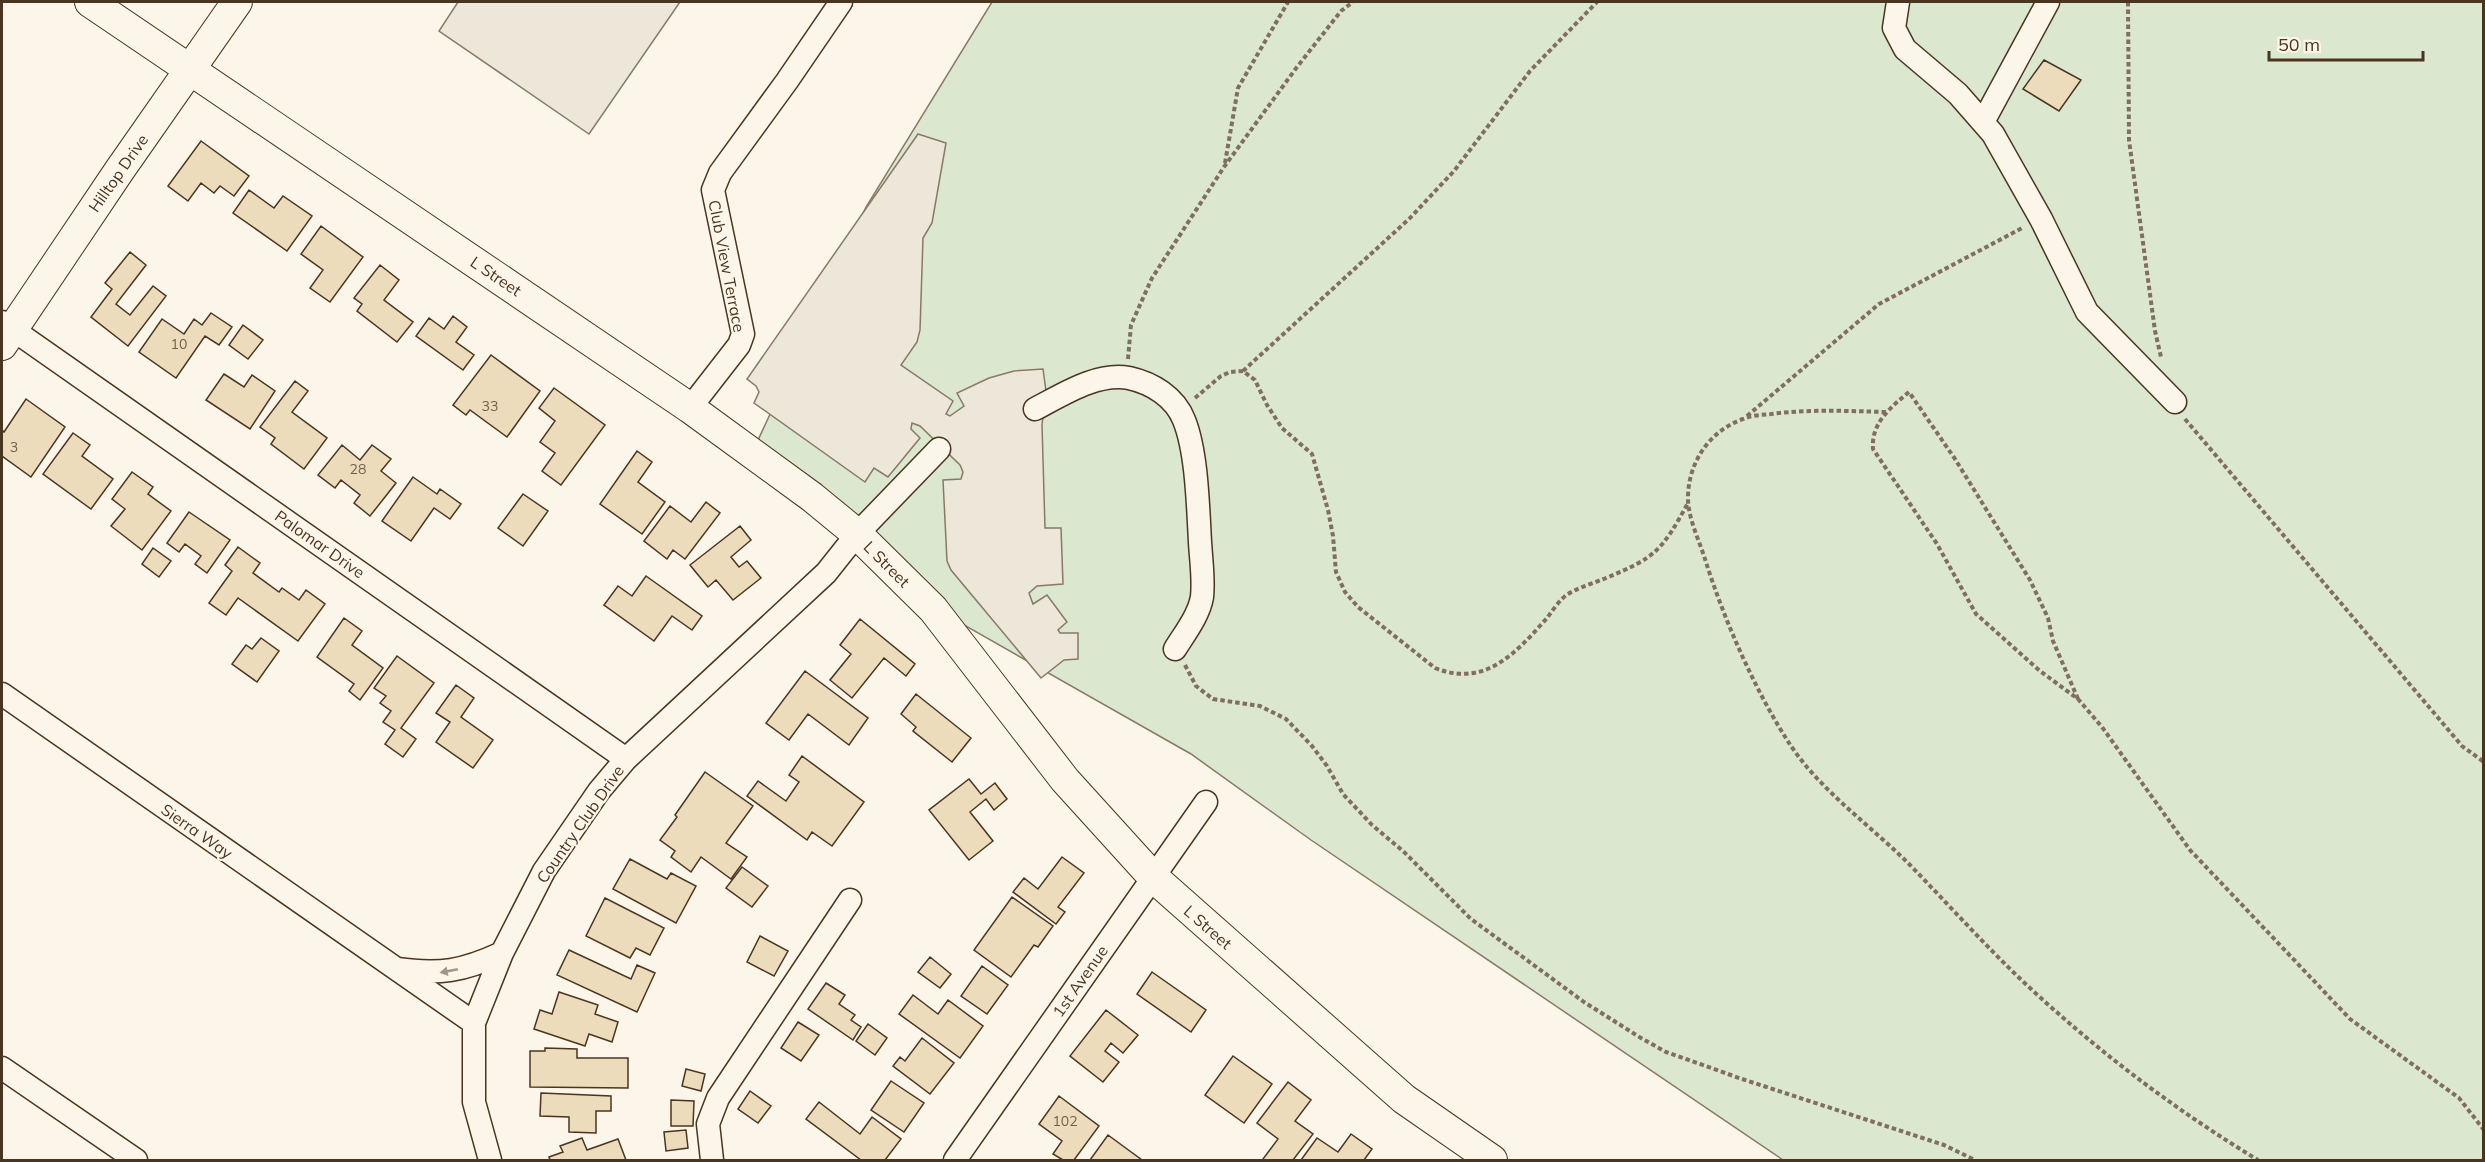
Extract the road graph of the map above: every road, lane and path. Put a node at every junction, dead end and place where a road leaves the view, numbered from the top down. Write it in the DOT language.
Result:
graph roads {
  1 [pos="90,2"];
  2 [pos="237,2"];
  3 [pos="841,2"];
  4 [pos="1288,2"];
  5 [pos="1353,2"];
  6 [pos="1597,2"];
  7 [pos="1898,2"];
  8 [pos="2048,2"];
  9 [pos="2128,2"];
  10 [pos="190,70"];
  11 [pos="1983,122"];
  12 [pos="1224,167"];
  13 [pos="2041,219"];
  14 [pos="5,332"];
  15 [pos="2162,362"];
  16 [pos="1243,371"];
  17 [pos="1127,378"];
  18 [pos="1173,402"];
  19 [pos="2175,402"];
  20 [pos="690,408"];
  21 [pos="1035,409"];
  22 [pos="1886,412"];
  23 [pos="1745,417"];
  24 [pos="939,449"];
  25 [pos="1688,502"];
  26 [pos="857,534"];
  27 [pos="1175,649"];
  28 [pos="2,694"];
  29 [pos="2078,699"];
  30 [pos="626,759"];
  31 [pos="2484,762"];
  32 [pos="1206,802"];
  33 [pos="1153,877"];
  34 [pos="850,900"];
  35 [pos="502,953"];
  36 [pos="393,968"];
  37 [pos="474,1023"];
  38 [pos="2,1068"];
  39 [pos="2484,1130"];
  40 [pos="966,1157"];
  41 [pos="136,1161"];
  42 [pos="490,1161"];
  43 [pos="712,1161"];
  44 [pos="1492,1161"];
  45 [pos="1975,1161"];
  46 [pos="2258,1161"];
  1 -- 10 [label="main road, L Street"];
  2 -- 10 [label="main road, Hilltop Drive"];
  3 -- 20 [label="street, Club View Terrace"];
  4 -- 12 [label="path"];
  5 -- 12 [label="path"];
  6 -- 16 [label="path"];
  7 -- 11 [label="street"];
  8 -- 11 [label="street"];
  9 -- 15 [label="path"];
  10 -- 14 [label="main road, Hilltop Drive"];
  10 -- 20 [label="main road, L Street"];
  11 -- 13 [label="street"];
  12 -- 17 [label="path"];
  13 -- 19 [label="street"];
  13 -- 23 [label="path"];
  14 -- 30 [label="street, Palomar Drive"];
  16 -- 18 [label="path"];
  16 -- 25 [label="path"];
  17 -- 18 [label="street"];
  17 -- 21 [label="street"];
  18 -- 27 [label="street"];
  19 -- 31 [label="path"];
  20 -- 26 [label="main road, L Street"];
  22 -- 23 [label="path"];
  22 -- 29 [label="path"];
  22 -- 29 [label="path"];
  23 -- 25 [label="path"];
  24 -- 26 [label="street, Country Club Drive"];
  25 -- 46 [label="path"];
  26 -- 30 [label="street, Country Club Drive"];
  26 -- 33 [label="main road, L Street"];
  27 -- 45 [label="path"];
  28 -- 36 [label="street, Sierra Way"];
  29 -- 39 [label="path"];
  30 -- 35 [label="street, Country Club Drive"];
  32 -- 33 [label="street, 1st Avenue"];
  33 -- 40 [label="street, 1st Avenue"];
  33 -- 44 [label="main road, L Street"];
  34 -- 43 [label="street"];
  35 -- 36 [label="street, Sierra Way, one-way"];
  35 -- 37 [label="street, Country Club Drive"];
  36 -- 37 [label="street, Sierra Way"];
  37 -- 42 [label="street, Country Club Drive"];
  38 -- 41 [label="street"];
}
